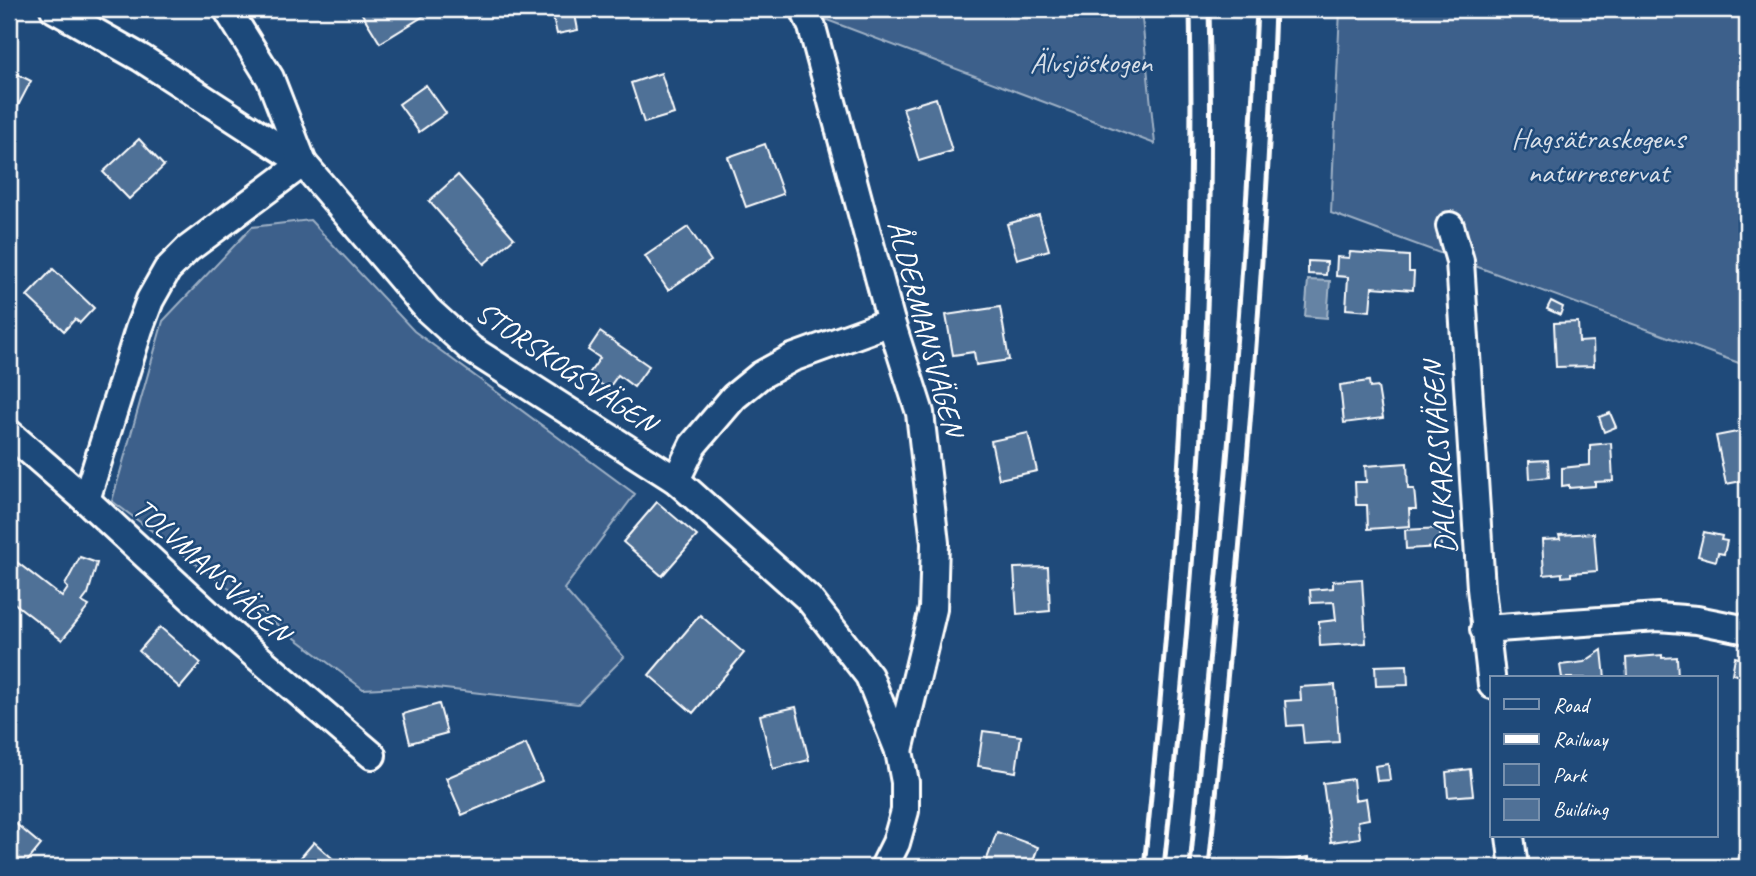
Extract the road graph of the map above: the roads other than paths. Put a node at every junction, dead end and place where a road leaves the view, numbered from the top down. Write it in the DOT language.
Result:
graph roads {
  1 [pos="54,9"];
  2 [pos="227,9"];
  3 [pos="804,9"];
  4 [pos="303,163"];
  5 [pos="1450,226"];
  6 [pos="891,322"];
  7 [pos="9,433"];
  8 [pos="676,480"];
  9 [pos="86,500"];
  10 [pos="1484,629"];
  11 [pos="1747,630"];
  12 [pos="1491,676"];
  13 [pos="899,751"];
  14 [pos="372,755"];
  15 [pos="1510,838"];
  16 [pos="884,867"];
  17 [pos="1514,867"];
  1 -- 4 [label="street, STORSKOGSVÄGEN"];
  2 -- 4 [label="street"];
  3 -- 6 [label="street, ÅLDERMANSVÄGEN"];
  4 -- 8 [label="street, STORSKOGSVÄGEN"];
  4 -- 9 [label="street"];
  5 -- 10 [label="street, DALKARLSVÄGEN"];
  6 -- 8 [label="street"];
  6 -- 13 [label="street, ÅLDERMANSVÄGEN"];
  7 -- 9 [label="street, TOLVMANSVÄGEN"];
  8 -- 13 [label="street, STORSKOGSVÄGEN"];
  9 -- 14 [label="street, TOLVMANSVÄGEN"];
  10 -- 11 [label="street"];
  10 -- 12 [label="street, DALKARLSVÄGEN"];
  13 -- 16 [label="street, STORSKOGSVÄGEN"];
  15 -- 17 [label="street"];
}
